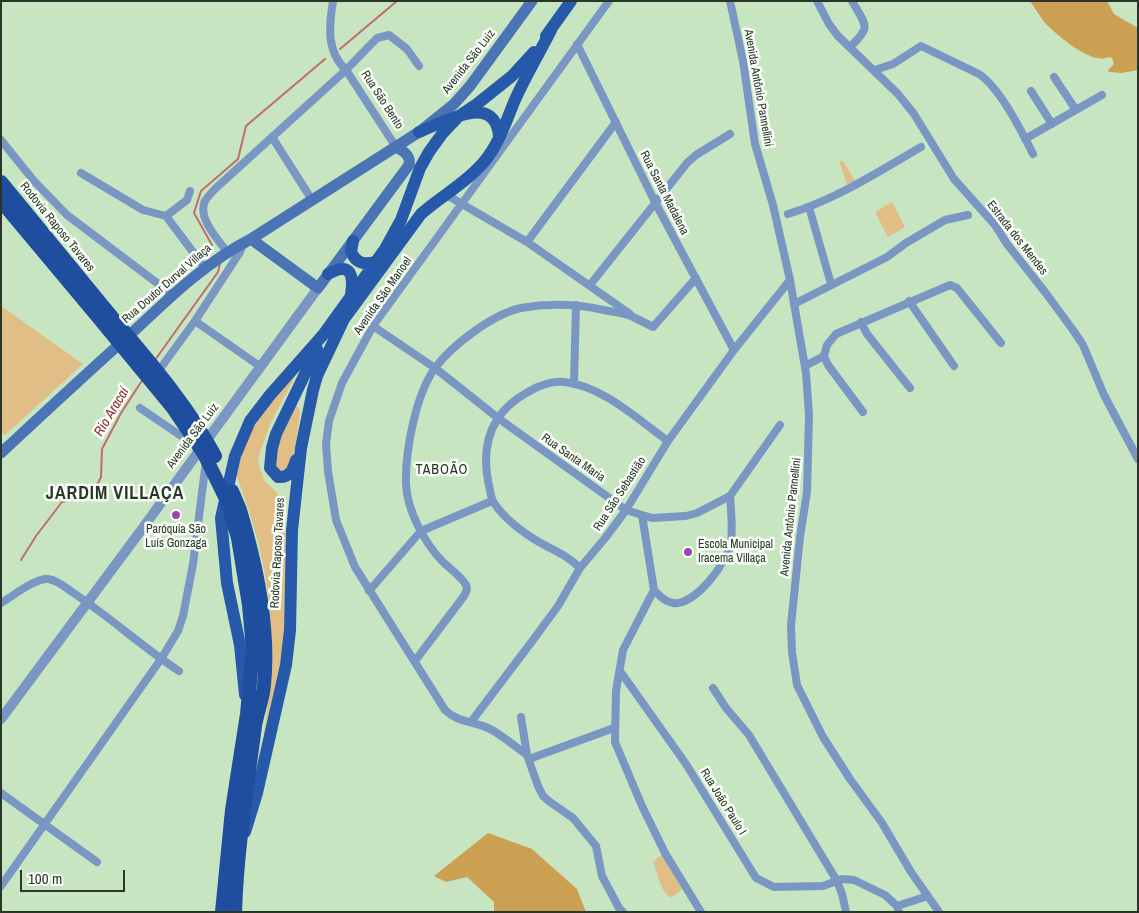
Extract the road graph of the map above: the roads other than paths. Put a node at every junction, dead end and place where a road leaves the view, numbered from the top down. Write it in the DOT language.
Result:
graph roads {
  1 [pos="333,1"];
  2 [pos="532,1"];
  3 [pos="570,1"];
  4 [pos="609,1"];
  5 [pos="730,1"];
  6 [pos="817,1"];
  7 [pos="852,1"];
  8 [pos="551,30"];
  9 [pos="578,44"];
  10 [pos="850,47"];
  11 [pos="893,64"];
  12 [pos="420,66"];
  13 [pos="346,70"];
  14 [pos="875,70"];
  15 [pos="1054,77"];
  16 [pos="884,78"];
  17 [pos="1031,91"];
  18 [pos="1102,95"];
  19 [pos="1076,110"];
  20 [pos="459,116"];
  21 [pos="616,122"];
  22 [pos="1052,124"];
  23 [pos="419,132"];
  24 [pos="730,134"];
  25 [pos="499,136"];
  26 [pos="272,137"];
  27 [pos="1025,139"];
  28 [pos="1,140"];
  29 [pos="396,146"];
  30 [pos="920,148"];
  31 [pos="1033,154"];
  32 [pos="407,169"];
  33 [pos="81,173"];
  34 [pos="470,177"];
  35 [pos="1,182"];
  36 [pos="190,191"];
  37 [pos="445,194"];
  38 [pos="469,196"];
  39 [pos="312,200"];
  40 [pos="1,201"];
  41 [pos="463,203"];
  42 [pos="656,204"];
  43 [pos="809,207"];
  44 [pos="788,214"];
  45 [pos="968,214"];
  46 [pos="166,216"];
  47 [pos="247,241"];
  48 [pos="353,241"];
  49 [pos="527,242"];
  50 [pos="227,252"];
  51 [pos="379,264"];
  52 [pos="205,268"];
  53 [pos="328,274"];
  54 [pos="696,278"];
  55 [pos="790,280"];
  56 [pos="590,284"];
  57 [pos="831,284"];
  58 [pos="318,288"];
  59 [pos="173,295"];
  60 [pos="350,295"];
  61 [pos="909,302"];
  62 [pos="794,304"];
  63 [pos="576,305"];
  64 [pos="632,316"];
  65 [pos="107,319"];
  66 [pos="195,321"];
  67 [pos="861,322"];
  68 [pos="374,326"];
  69 [pos="323,335"];
  70 [pos="1001,343"];
  71 [pos="734,350"];
  72 [pos="824,356"];
  73 [pos="805,366"];
  74 [pos="954,366"];
  75 [pos="261,367"];
  76 [pos="435,368"];
  77 [pos="152,380"];
  78 [pos="574,384"];
  79 [pos="910,388"];
  80 [pos="140,408"];
  81 [pos="863,412"];
  82 [pos="498,418"];
  83 [pos="780,425"];
  84 [pos="209,437"];
  85 [pos="668,441"];
  86 [pos="6,445"];
  87 [pos="301,448"];
  88 [pos="200,449"];
  89 [pos="1,453"];
  90 [pos="1138,459"];
  91 [pos="730,496"];
  92 [pos="492,501"];
  93 [pos="626,510"];
  94 [pos="642,515"];
  95 [pos="421,531"];
  96 [pos="580,568"];
  97 [pos="654,590"];
  98 [pos="369,591"];
  99 [pos="88,602"];
  100 [pos="1,603"];
  101 [pos="161,659"];
  102 [pos="415,661"];
  103 [pos="180,671"];
  104 [pos="620,671"];
  105 [pos="713,688"];
  106 [pos="248,714"];
  107 [pos="521,716"];
  108 [pos="1,719"];
  109 [pos="471,722"];
  110 [pos="614,728"];
  111 [pos="528,757"];
  112 [pos="1,792"];
  113 [pos="45,825"];
  114 [pos="239,853"];
  115 [pos="96,862"];
  116 [pos="837,881"];
  117 [pos="1,886"];
  118 [pos="928,896"];
  119 [pos="898,909"];
  120 [pos="222,912"];
  121 [pos="235,912"];
  122 [pos="623,912"];
  123 [pos="701,912"];
  124 [pos="846,912"];
  125 [pos="939,912"];
  1 -- 13 [label="street, Rua São Bento"];
  2 -- 23 [label="main road, Avenida São Luiz"];
  3 -- 8 [label="main road"];
  4 -- 9 [label="street, Avenida São Manoel"];
  5 -- 55 [label="street, Avenida Antônio Pannellini"];
  6 -- 10 [label="street, Estrada dos Mendes"];
  7 -- 10 [label="street"];
  8 -- 20 [label="main road"];
  8 -- 25 [label="main road"];
  9 -- 21 [label="street, Rua Santa Madalena"];
  9 -- 38 [label="street, Avenida São Manoel"];
  10 -- 14 [label="street, Estrada dos Mendes"];
  11 -- 14 [label="street"];
  11 -- 16 [label="street"];
  11 -- 27 [label="street"];
  12 -- 13 [label="street"];
  13 -- 26 [label="street"];
  13 -- 29 [label="street, Rua São Bento"];
  14 -- 16 [label="street, Estrada dos Mendes"];
  15 -- 19 [label="street"];
  16 -- 90 [label="street, Estrada dos Mendes"];
  17 -- 22 [label="street"];
  18 -- 19 [label="street"];
  19 -- 22 [label="street"];
  20 -- 23 [label="main road"];
  20 -- 25 [label="main road"];
  20 -- 51 [label="main road, Rodovia Raposo Tavares"];
  21 -- 42 [label="street, Rua Santa Madalena"];
  21 -- 49 [label="street"];
  22 -- 27 [label="street"];
  23 -- 29 [label="main road, Avenida São Luiz"];
  24 -- 42 [label="street"];
  25 -- 34 [label="main road"];
  26 -- 39 [label="street"];
  26 -- 50 [label="street"];
  27 -- 31 [label="street"];
  28 -- 59 [label="street"];
  29 -- 32 [label="main road, Rua São Bento"];
  29 -- 39 [label="main road, Rua Doutor Durval Villaça"];
  30 -- 43 [label="street"];
  32 -- 48 [label="main road, Avenida São Luiz"];
  33 -- 46 [label="street"];
  34 -- 37 [label="main road"];
  34 -- 38 [label="street"];
  35 -- 65 [label="highway, Rodovia Raposo Tavares"];
  36 -- 46 [label="street"];
  37 -- 41 [label="street"];
  37 -- 51 [label="main road"];
  38 -- 41 [label="street, Avenida São Manoel"];
  39 -- 47 [label="main road, Rua Doutor Durval Villaça"];
  40 -- 65 [label="highway, Rodovia Raposo Tavares"];
  41 -- 49 [label="street"];
  41 -- 68 [label="street, Avenida São Manoel"];
  42 -- 54 [label="street, Rua Santa Madalena"];
  42 -- 56 [label="street"];
  43 -- 44 [label="street"];
  43 -- 57 [label="street"];
  45 -- 57 [label="street"];
  46 -- 52 [label="street"];
  47 -- 50 [label="main road, Rua Doutor Durval Villaça"];
  47 -- 58 [label="main road"];
  47 -- 66 [label="street"];
  48 -- 51 [label="main road"];
  48 -- 53 [label="main road, Avenida São Luiz"];
  49 -- 56 [label="street"];
  50 -- 52 [label="main road, Rua Doutor Durval Villaça"];
  51 -- 60 [label="main road, Rodovia Raposo Tavares"];
  51 -- 87 [label="main road, Rodovia Raposo Tavares"];
  52 -- 59 [label="main road, Rua Doutor Durval Villaça"];
  53 -- 58 [label="main road, Avenida São Luiz"];
  53 -- 60 [label="main road"];
  54 -- 64 [label="street"];
  54 -- 71 [label="street, Rua Santa Madalena"];
  55 -- 62 [label="street, Avenida Antônio Pannellini"];
  55 -- 71 [label="street, Rua São Sebastião"];
  56 -- 64 [label="street"];
  57 -- 62 [label="street"];
  58 -- 75 [label="street, Avenida São Luiz"];
  59 -- 86 [label="main road, Rua Doutor Durval Villaça"];
  60 -- 69 [label="main road, Rodovia Raposo Tavares"];
  61 -- 67 [label="street"];
  61 -- 70 [label="street"];
  61 -- 74 [label="street"];
  62 -- 73 [label="street, Avenida Antônio Pannellini"];
  63 -- 64 [label="street"];
  63 -- 76 [label="street"];
  63 -- 78 [label="street"];
  65 -- 106 [label="highway, Rodovia Raposo Tavares, bridge"];
  65 -- 114 [label="highway, Rodovia Raposo Tavares, bridge"];
  66 -- 75 [label="street"];
  66 -- 77 [label="street"];
  67 -- 72 [label="street"];
  67 -- 79 [label="street"];
  68 -- 76 [label="street, Rua Santa Maria"];
  68 -- 98 [label="street, Avenida São Manoel"];
  69 -- 87 [label="main road"];
  69 -- 106 [label="main road, Rodovia Raposo Tavares"];
  71 -- 85 [label="street, Rua São Sebastião"];
  72 -- 73 [label="street"];
  72 -- 81 [label="street"];
  73 -- 118 [label="street, Avenida Antônio Pannellini"];
  75 -- 84 [label="street, Avenida São Luiz"];
  76 -- 82 [label="street, Rua Santa Maria"];
  76 -- 95 [label="street"];
  78 -- 82 [label="street"];
  78 -- 85 [label="street"];
  80 -- 88 [label="street"];
  82 -- 92 [label="street"];
  82 -- 93 [label="street, Rua Santa Maria"];
  83 -- 91 [label="street, Rua Santa Maria"];
  84 -- 88 [label="street, Avenida São Luiz"];
  84 -- 101 [label="street"];
  85 -- 93 [label="street, Rua São Sebastião"];
  86 -- 89 [label="main road, Rua Doutor Durval Villaça"];
  87 -- 114 [label="main road, Rodovia Raposo Tavares"];
  88 -- 99 [label="street, Avenida São Luiz"];
  91 -- 94 [label="street, Rua Santa Maria"];
  91 -- 97 [label="street"];
  92 -- 95 [label="street"];
  92 -- 96 [label="street"];
  93 -- 94 [label="street, Rua Santa Maria"];
  93 -- 96 [label="street, Rua São Sebastião"];
  94 -- 97 [label="street"];
  95 -- 98 [label="street"];
  95 -- 102 [label="street"];
  96 -- 109 [label="street, Rua São Sebastião"];
  97 -- 104 [label="street"];
  98 -- 102 [label="street, Avenida São Manoel"];
  99 -- 100 [label="street"];
  99 -- 101 [label="street"];
  99 -- 108 [label="street, Avenida São Luiz"];
  101 -- 103 [label="street"];
  101 -- 113 [label="street"];
  102 -- 109 [label="street, Avenida São Manoel"];
  104 -- 110 [label="street"];
  104 -- 116 [label="street, Rua João Paulo I"];
  105 -- 116 [label="street"];
  106 -- 120 [label="highway, Rodovia Raposo Tavares, bridge"];
  107 -- 111 [label="street"];
  109 -- 111 [label="street, Avenida São Manoel"];
  110 -- 111 [label="street"];
  110 -- 123 [label="street"];
  111 -- 122 [label="street"];
  112 -- 113 [label="street"];
  113 -- 115 [label="street"];
  113 -- 117 [label="street"];
  114 -- 121 [label="highway, Rodovia Raposo Tavares"];
  116 -- 119 [label="street, Rua João Paulo I"];
  116 -- 124 [label="street"];
  118 -- 119 [label="street"];
  118 -- 125 [label="street, Avenida Antônio Pannellini"];
}
